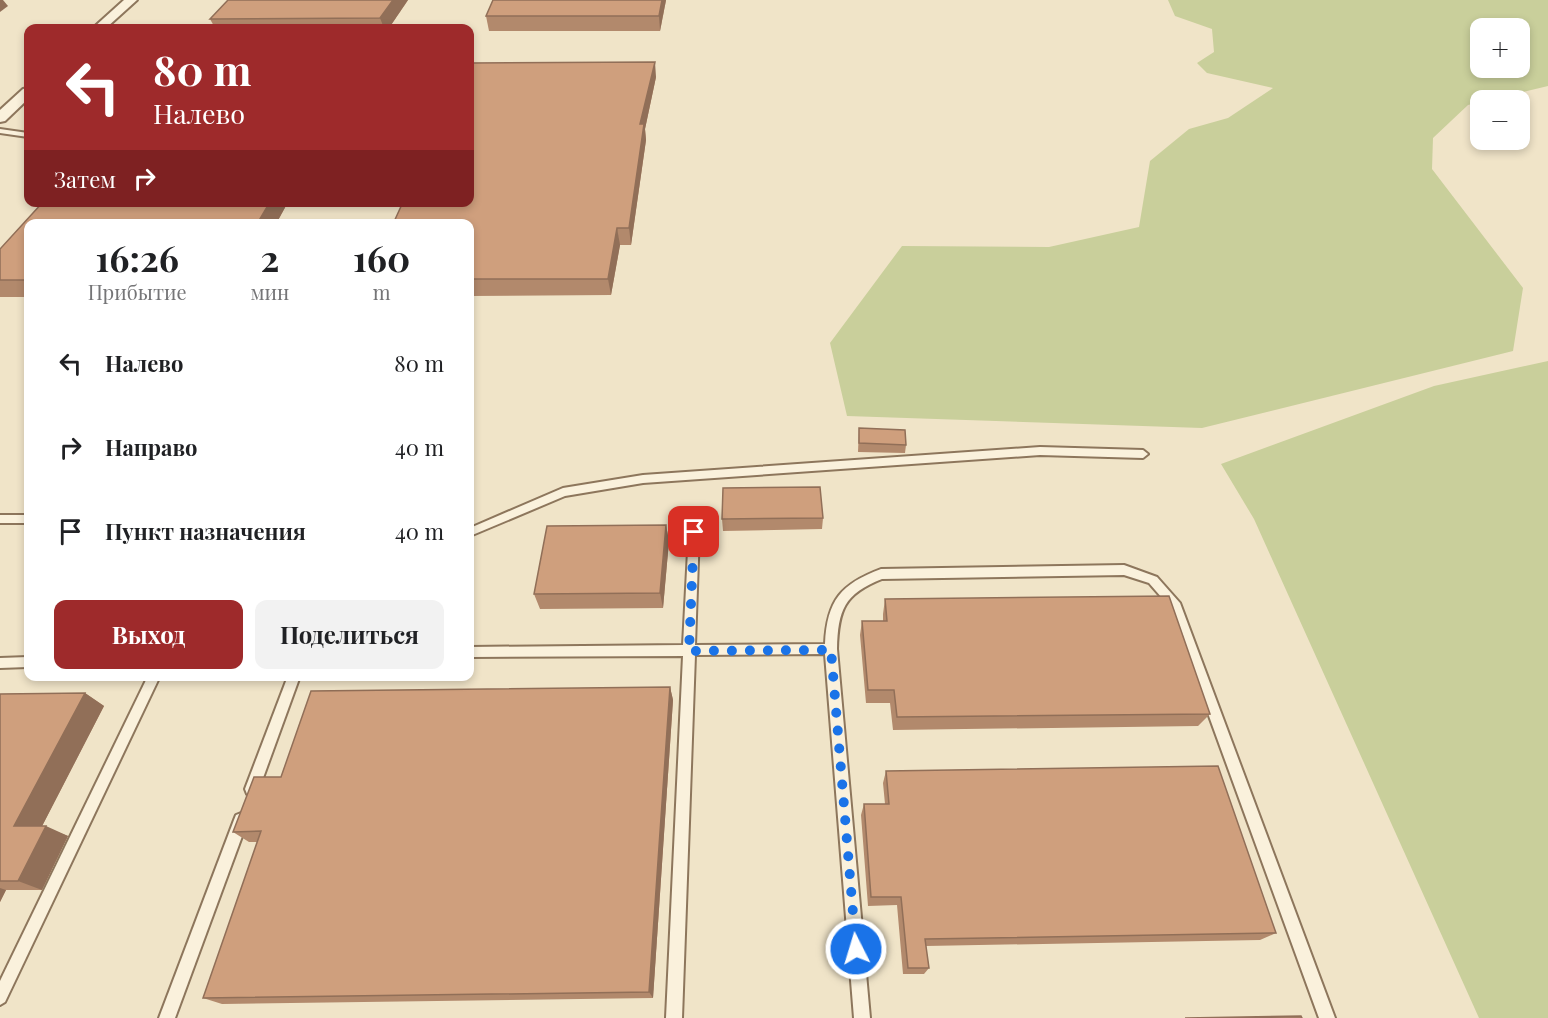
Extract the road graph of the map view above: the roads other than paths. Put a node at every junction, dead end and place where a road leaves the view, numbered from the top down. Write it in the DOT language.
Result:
graph roads {
  1 [pos="130,0"];
  2 [pos="103,24"];
  3 [pos="24,96"];
  4 [pos="0,118"];
  5 [pos="0,131"];
  6 [pos="24,134"];
  7 [pos="1143,454"];
  8 [pos="0,519"];
  9 [pos="24,519"];
  10 [pos="474,530"];
  11 [pos="694,532"];
  12 [pos="831,650"];
  13 [pos="689,651"];
  14 [pos="474,652"];
  15 [pos="24,662"];
  16 [pos="0,663"];
  17 [pos="152,681"];
  18 [pos="292,681"];
  19 [pos="0,997"];
  20 [pos="167,1018"];
  21 [pos="674,1018"];
  22 [pos="862,1018"];
  23 [pos="1327,1018"];
  1 -- 2 [label="street"];
  3 -- 4 [label="street"];
  5 -- 6 [label="lane"];
  7 -- 10 [label="lane"];
  8 -- 9 [label="lane"];
  11 -- 13 [label="lane"];
  12 -- 13 [label="lane"];
  12 -- 22 [label="lane"];
  12 -- 23 [label="lane"];
  13 -- 14 [label="lane"];
  13 -- 21 [label="lane"];
  15 -- 16 [label="lane"];
  17 -- 19 [label="lane"];
  18 -- 20 [label="lane"];
}
